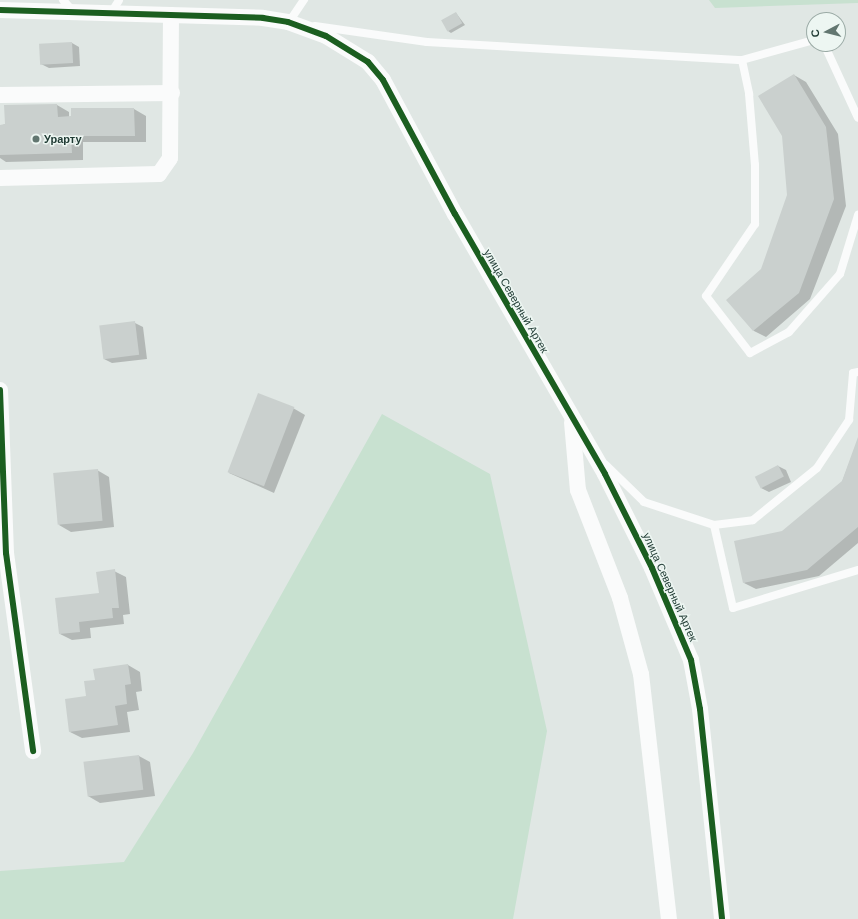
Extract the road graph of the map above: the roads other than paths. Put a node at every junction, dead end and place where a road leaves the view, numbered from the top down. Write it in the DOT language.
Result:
graph roads {
  1 [pos="63,0"];
  2 [pos="304,0"];
  3 [pos="115,7"];
  4 [pos="0,10"];
  5 [pos="74,12"];
  6 [pos="171,15"];
  7 [pos="288,22"];
  8 [pos="806,42"];
  9 [pos="828,52"];
  10 [pos="742,60"];
  11 [pos="172,93"];
  12 [pos="0,95"];
  13 [pos="858,118"];
  14 [pos="0,178"];
  15 [pos="858,215"];
  16 [pos="858,372"];
  17 [pos="0,390"];
  18 [pos="571,416"];
  19 [pos="592,452"];
  20 [pos="714,525"];
  21 [pos="858,570"];
  22 [pos="33,751"];
  23 [pos="669,919"];
  24 [pos="722,919"];
  1 -- 5 [label="lane"];
  2 -- 7 [label="lane"];
  3 -- 5 [label="street, улица Северный Артек"];
  3 -- 6 [label="street, улица Северный Артек"];
  4 -- 5 [label="street, улица Северный Артек"];
  6 -- 7 [label="street, улица Северный Артек"];
  6 -- 11 [label="street"];
  7 -- 10 [label="lane"];
  7 -- 18 [label="street, улица Северный Артек"];
  8 -- 10 [label="lane"];
  9 -- 13 [label="lane"];
  10 -- 15 [label="lane"];
  11 -- 12 [label="street"];
  11 -- 14 [label="street"];
  16 -- 20 [label="lane"];
  17 -- 22 [label="street"];
  18 -- 19 [label="street, улица Северный Артек"];
  18 -- 23 [label="street, улица Северный Артек"];
  19 -- 20 [label="lane"];
  19 -- 24 [label="street, улица Северный Артек"];
  20 -- 21 [label="lane"];
}
